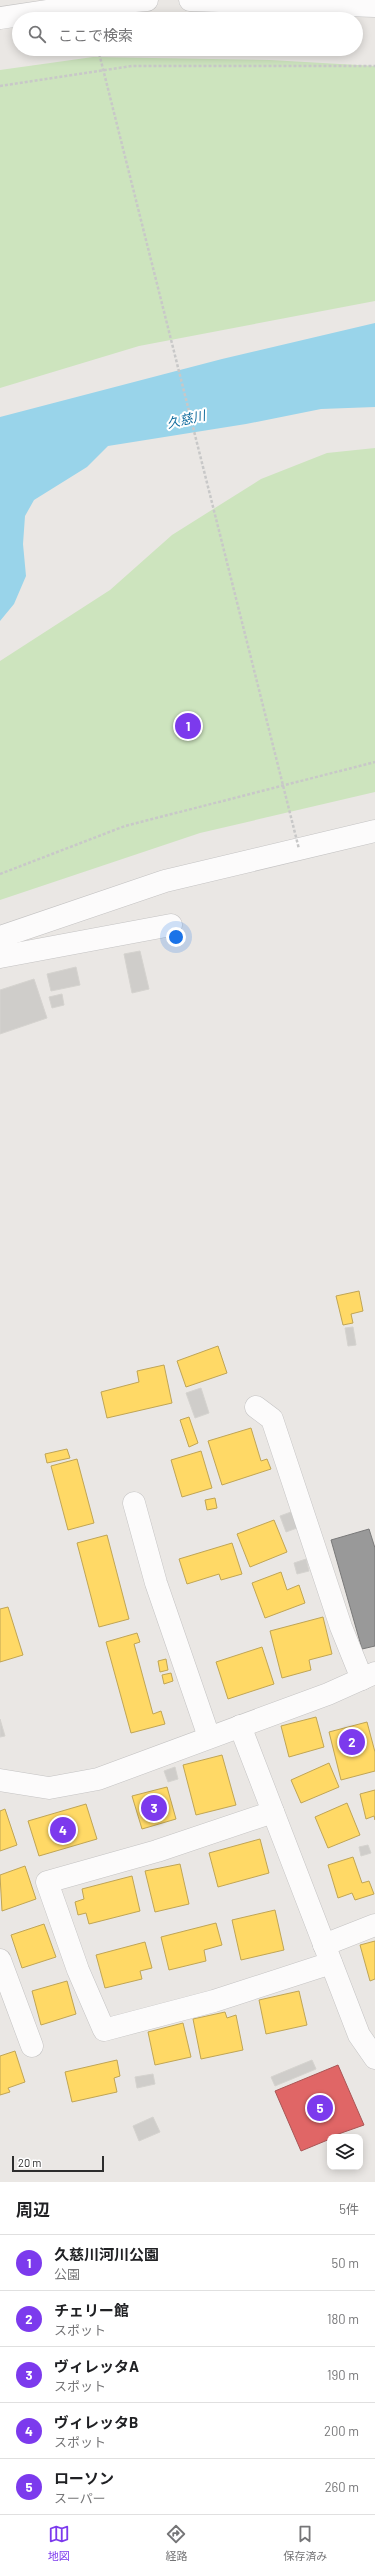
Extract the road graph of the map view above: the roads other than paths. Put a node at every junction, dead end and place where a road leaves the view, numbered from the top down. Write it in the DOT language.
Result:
graph roads {
  1 [pos="147,0"];
  2 [pos="190,0"];
  3 [pos="291,1"];
  4 [pos="375,6"];
  5 [pos="40,12"];
  6 [pos="12,16"];
  7 [pos="0,18"];
  8 [pos="375,831"];
  9 [pos="171,925"];
  10 [pos="0,937"];
  11 [pos="0,957"];
  12 [pos="256,1407"];
  13 [pos="134,1504"];
  14 [pos="368,1676"];
  15 [pos="240,1726"];
  16 [pos="209,1737"];
  17 [pos="0,1780"];
  18 [pos="273,1812"];
  19 [pos="375,1924"];
  20 [pos="327,1954"];
  21 [pos="0,1960"];
  22 [pos="32,2046"];
  23 [pos="375,2058"];
  1 -- 5 [label="street"];
  2 -- 3 [label="street"];
  3 -- 4 [label="street"];
  6 -- 7 [label="street"];
  8 -- 10 [label="street"];
  9 -- 11 [label="street"];
  12 -- 14 [label="street"];
  13 -- 16 [label="street"];
  14 -- 15 [label="street"];
  15 -- 16 [label="street"];
  15 -- 18 [label="street"];
  16 -- 17 [label="street"];
  18 -- 20 [label="street"];
  18 -- 20 [label="street"];
  19 -- 20 [label="street"];
  20 -- 23 [label="street"];
  21 -- 22 [label="street"];
}
